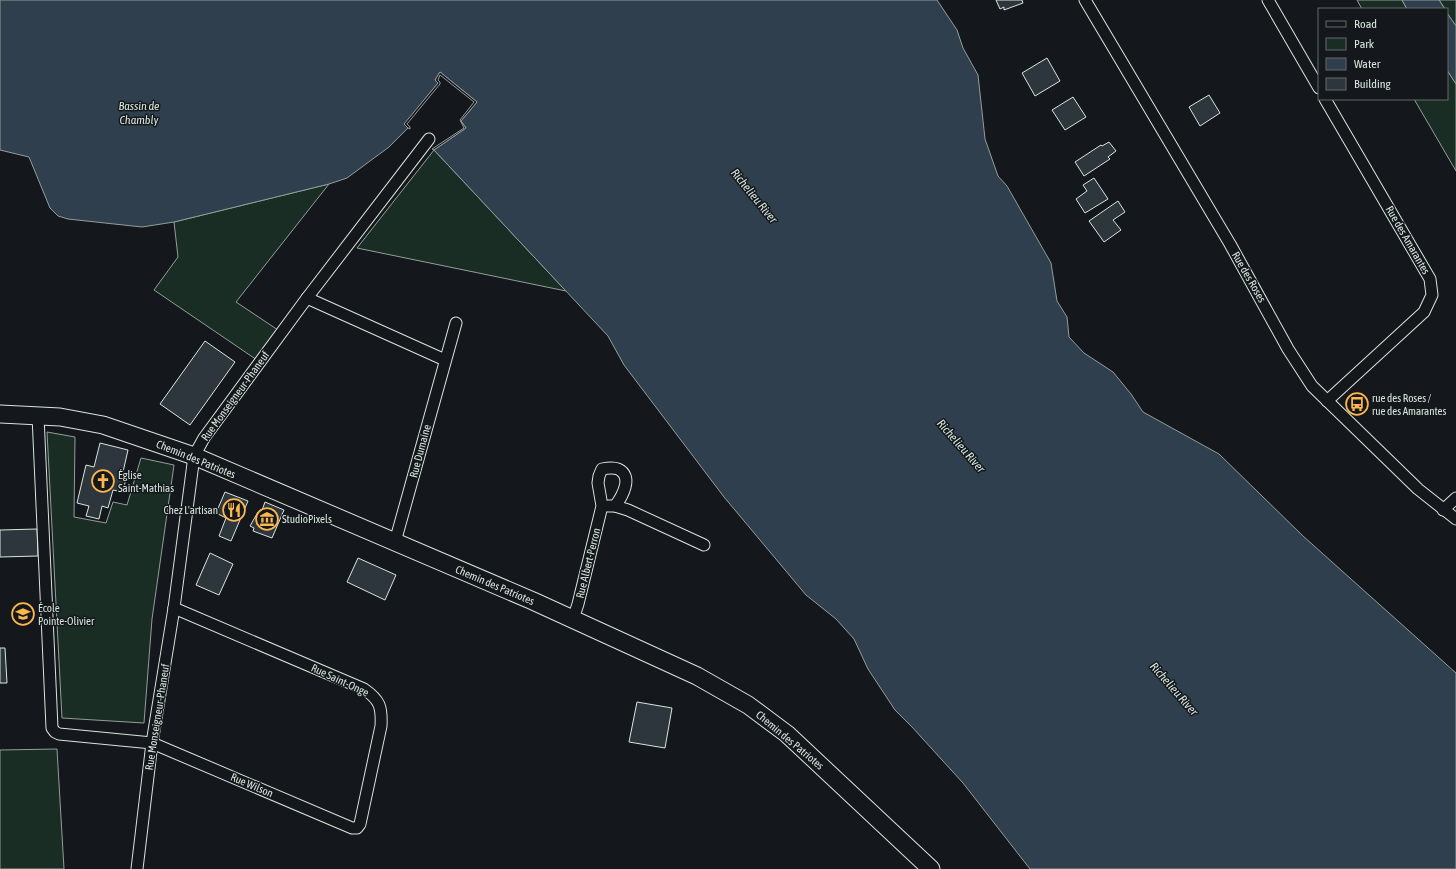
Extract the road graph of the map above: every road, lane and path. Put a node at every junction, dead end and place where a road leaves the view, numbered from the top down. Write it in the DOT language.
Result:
graph roads {
  1 [pos="1085,0"];
  2 [pos="1268,0"];
  3 [pos="1318,86"];
  4 [pos="1326,100"];
  5 [pos="429,139"];
  6 [pos="308,298"];
  7 [pos="456,323"];
  8 [pos="445,360"];
  9 [pos="1327,401"];
  10 [pos="0,414"];
  11 [pos="38,416"];
  12 [pos="194,456"];
  13 [pos="1456,498"];
  14 [pos="602,506"];
  15 [pos="615,506"];
  16 [pos="1443,510"];
  17 [pos="1456,519"];
  18 [pos="395,542"];
  19 [pos="704,545"];
  20 [pos="174,608"];
  21 [pos="573,619"];
  22 [pos="152,743"];
  23 [pos="352,828"];
  24 [pos="136,869"];
  25 [pos="931,869"];
  1 -- 9 [label="street, Rue des Roses"];
  2 -- 3 [label="street"];
  4 -- 9 [label="street, Rue des Amarantes"];
  5 -- 6 [label="street, Rue Monseigneur-Phaneuf"];
  6 -- 8 [label="street"];
  6 -- 12 [label="street, Rue Monseigneur-Phaneuf"];
  7 -- 8 [label="street, Rue Dumaine"];
  8 -- 18 [label="street, Rue Dumaine"];
  9 -- 16 [label="street, Rue des Roses"];
  10 -- 11 [label="main road, Chemin des Patriotes"];
  11 -- 12 [label="main road, Chemin des Patriotes"];
  11 -- 22 [label="street, Rue Wilson"];
  12 -- 18 [label="main road, Chemin des Patriotes"];
  12 -- 20 [label="street, Rue Monseigneur-Phaneuf"];
  13 -- 16 [label="street"];
  14 -- 15 [label="street"];
  14 -- 15 [label="street, Rue Albert-Perron"];
  14 -- 21 [label="street, Rue Albert-Perron"];
  15 -- 19 [label="street"];
  16 -- 17 [label="street, Rue des Roses"];
  18 -- 21 [label="main road, Chemin des Patriotes"];
  20 -- 22 [label="street, Rue Monseigneur-Phaneuf"];
  20 -- 23 [label="street, Rue Saint-Onge"];
  21 -- 25 [label="main road, Chemin des Patriotes"];
  22 -- 23 [label="street, Rue Wilson"];
  22 -- 24 [label="street, Rue Monseigneur-Phaneuf"];
}
